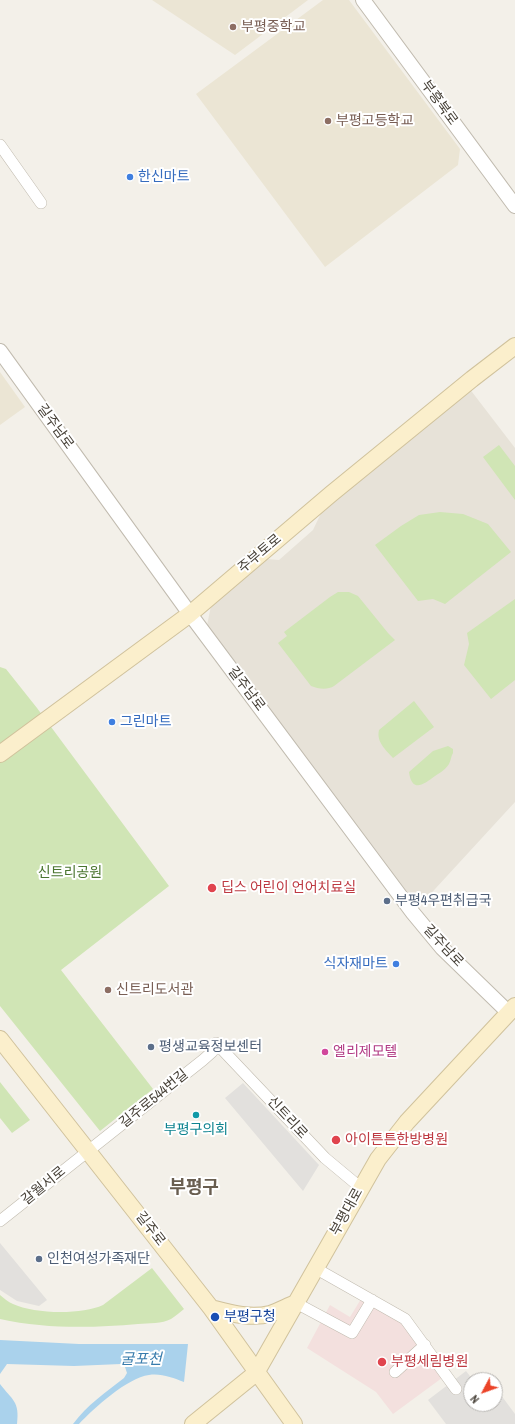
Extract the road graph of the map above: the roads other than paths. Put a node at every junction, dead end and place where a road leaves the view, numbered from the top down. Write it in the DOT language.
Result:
graph roads {
  1 [pos="363,0"];
  2 [pos="0,145"];
  3 [pos="42,202"];
  4 [pos="515,206"];
  5 [pos="515,346"];
  6 [pos="0,351"];
  7 [pos="190,614"];
  8 [pos="0,754"];
  9 [pos="512,1009"];
  10 [pos="0,1039"];
  11 [pos="216,1043"];
  12 [pos="89,1151"];
  13 [pos="360,1188"];
  14 [pos="0,1221"];
  15 [pos="315,1268"];
  16 [pos="372,1300"];
  17 [pos="296,1302"];
  18 [pos="211,1308"];
  19 [pos="425,1346"];
  20 [pos="395,1372"];
  21 [pos="256,1373"];
  22 [pos="456,1389"];
  23 [pos="193,1424"];
  24 [pos="294,1424"];
  1 -- 4 [label="street, 부흥북로"];
  2 -- 3 [label="street"];
  5 -- 7 [label="main road, 주부토로"];
  6 -- 7 [label="street, 길주남로"];
  7 -- 8 [label="main road, 주부토로"];
  7 -- 9 [label="street, 길주남로"];
  9 -- 13 [label="main road, 부평대로"];
  10 -- 12 [label="main road, 길주로"];
  11 -- 12 [label="street, 길주로544번길"];
  11 -- 13 [label="street, 신트리로"];
  12 -- 14 [label="street, 갈월서로"];
  12 -- 18 [label="main road, 길주로"];
  13 -- 15 [label="main road, 부평대로"];
  15 -- 16 [label="street"];
  15 -- 17 [label="main road, 부평대로"];
  16 -- 17 [label="street"];
  16 -- 19 [label="street"];
  17 -- 18 [label="main road"];
  17 -- 21 [label="main road, 부평대로"];
  18 -- 21 [label="main road, 길주로"];
  19 -- 20 [label="street"];
  19 -- 22 [label="street"];
  21 -- 23 [label="main road, 부평대로"];
  21 -- 24 [label="main road, 길주로"];
}
